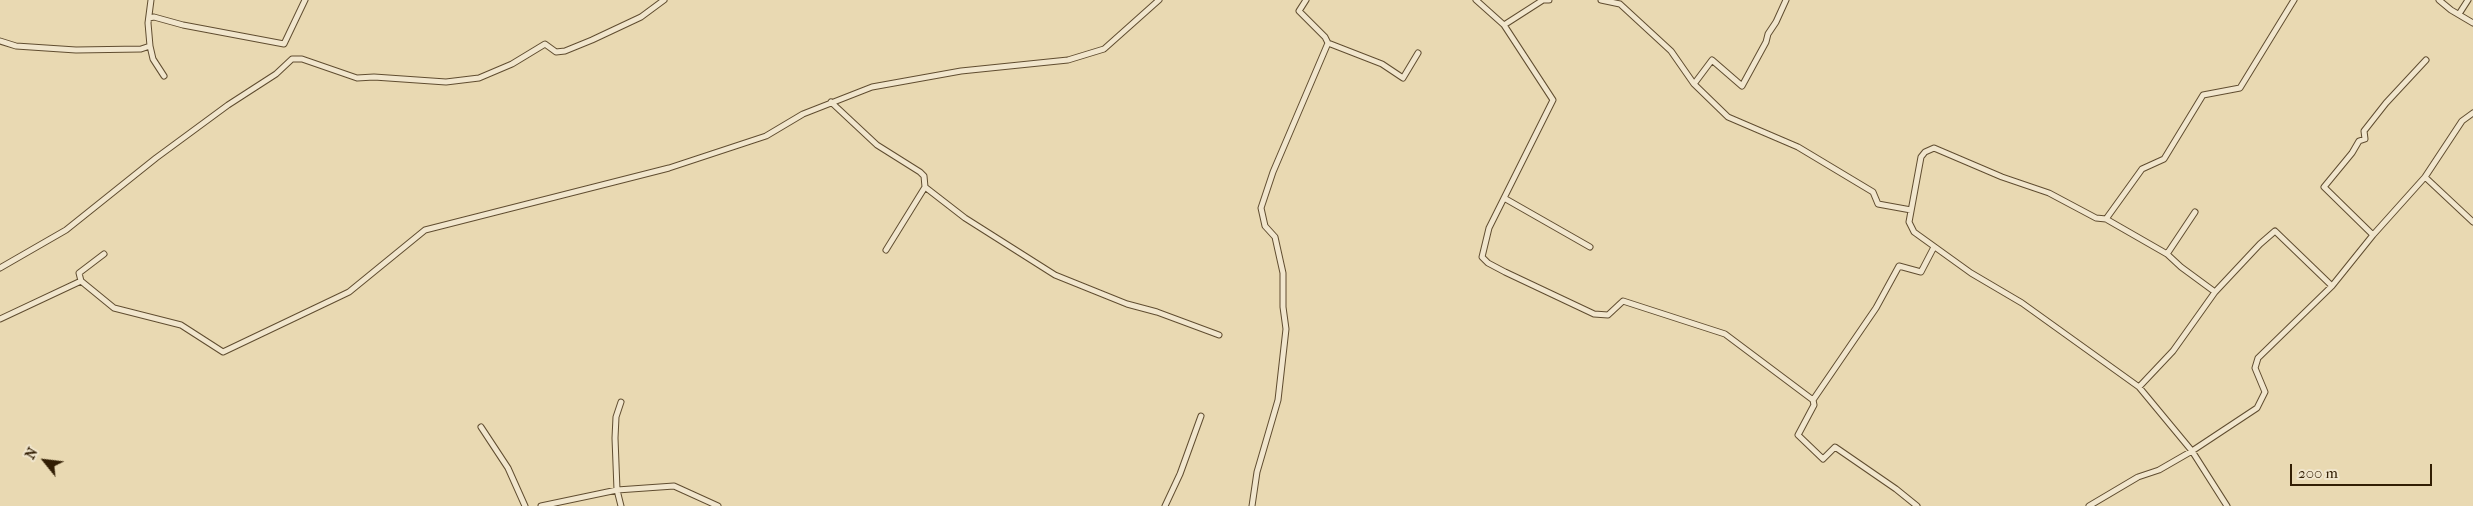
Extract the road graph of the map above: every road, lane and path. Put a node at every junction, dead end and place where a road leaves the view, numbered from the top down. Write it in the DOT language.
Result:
graph roads {
  1 [pos="151,0"];
  2 [pos="305,0"];
  3 [pos="664,0"];
  4 [pos="1159,0"];
  5 [pos="1306,0"];
  6 [pos="1476,0"];
  7 [pos="1549,0"];
  8 [pos="1601,0"];
  9 [pos="1786,0"];
  10 [pos="2294,0"];
  11 [pos="2439,0"];
  12 [pos="2468,0"];
  13 [pos="1621,2"];
  14 [pos="2459,14"];
  15 [pos="149,18"];
  16 [pos="2473,23"];
  17 [pos="1504,25"];
  18 [pos="0,42"];
  19 [pos="1328,43"];
  20 [pos="150,46"];
  21 [pos="1418,53"];
  22 [pos="2426,60"];
  23 [pos="164,76"];
  24 [pos="1694,84"];
  25 [pos="831,102"];
  26 [pos="2473,113"];
  27 [pos="2425,177"];
  28 [pos="924,187"];
  29 [pos="1504,198"];
  30 [pos="1911,210"];
  31 [pos="2195,212"];
  32 [pos="2106,219"];
  33 [pos="2473,222"];
  34 [pos="2373,235"];
  35 [pos="1590,247"];
  36 [pos="1934,247"];
  37 [pos="886,250"];
  38 [pos="104,254"];
  39 [pos="2167,254"];
  40 [pos="0,268"];
  41 [pos="81,281"];
  42 [pos="2332,286"];
  43 [pos="2215,292"];
  44 [pos="0,319"];
  45 [pos="1219,335"];
  46 [pos="2139,387"];
  47 [pos="1813,400"];
  48 [pos="621,402"];
  49 [pos="1201,416"];
  50 [pos="481,427"];
  51 [pos="2192,451"];
  52 [pos="617,490"];
  53 [pos="525,506"];
  54 [pos="541,506"];
  55 [pos="621,506"];
  56 [pos="718,506"];
  57 [pos="1165,506"];
  58 [pos="1252,506"];
  59 [pos="1917,506"];
  60 [pos="2089,506"];
  61 [pos="2226,506"];
  1 -- 15 [label="street"];
  2 -- 15 [label="street"];
  3 -- 40 [label="street"];
  4 -- 25 [label="street"];
  5 -- 19 [label="street"];
  6 -- 17 [label="street"];
  7 -- 17 [label="street"];
  8 -- 13 [label="street"];
  9 -- 24 [label="street"];
  10 -- 32 [label="street"];
  11 -- 14 [label="street"];
  12 -- 14 [label="street"];
  13 -- 24 [label="street"];
  14 -- 16 [label="street"];
  15 -- 20 [label="street"];
  17 -- 29 [label="street"];
  18 -- 20 [label="street"];
  19 -- 21 [label="street"];
  19 -- 58 [label="street"];
  20 -- 23 [label="street"];
  22 -- 34 [label="street"];
  24 -- 30 [label="street"];
  25 -- 28 [label="street"];
  25 -- 41 [label="street"];
  26 -- 27 [label="street"];
  27 -- 33 [label="street"];
  27 -- 34 [label="street"];
  28 -- 37 [label="street"];
  28 -- 45 [label="street"];
  29 -- 35 [label="street"];
  29 -- 47 [label="street"];
  30 -- 32 [label="street"];
  30 -- 36 [label="street"];
  31 -- 39 [label="street"];
  32 -- 39 [label="street"];
  34 -- 42 [label="street"];
  36 -- 46 [label="street"];
  36 -- 47 [label="street"];
  38 -- 41 [label="street"];
  39 -- 43 [label="street"];
  41 -- 44 [label="street"];
  42 -- 43 [label="street"];
  42 -- 51 [label="street"];
  43 -- 46 [label="street"];
  46 -- 51 [label="street"];
  47 -- 59 [label="street"];
  48 -- 52 [label="street"];
  49 -- 57 [label="street"];
  50 -- 53 [label="street"];
  51 -- 60 [label="street"];
  51 -- 61 [label="street"];
  52 -- 54 [label="street"];
  52 -- 55 [label="street"];
  52 -- 56 [label="street"];
}
